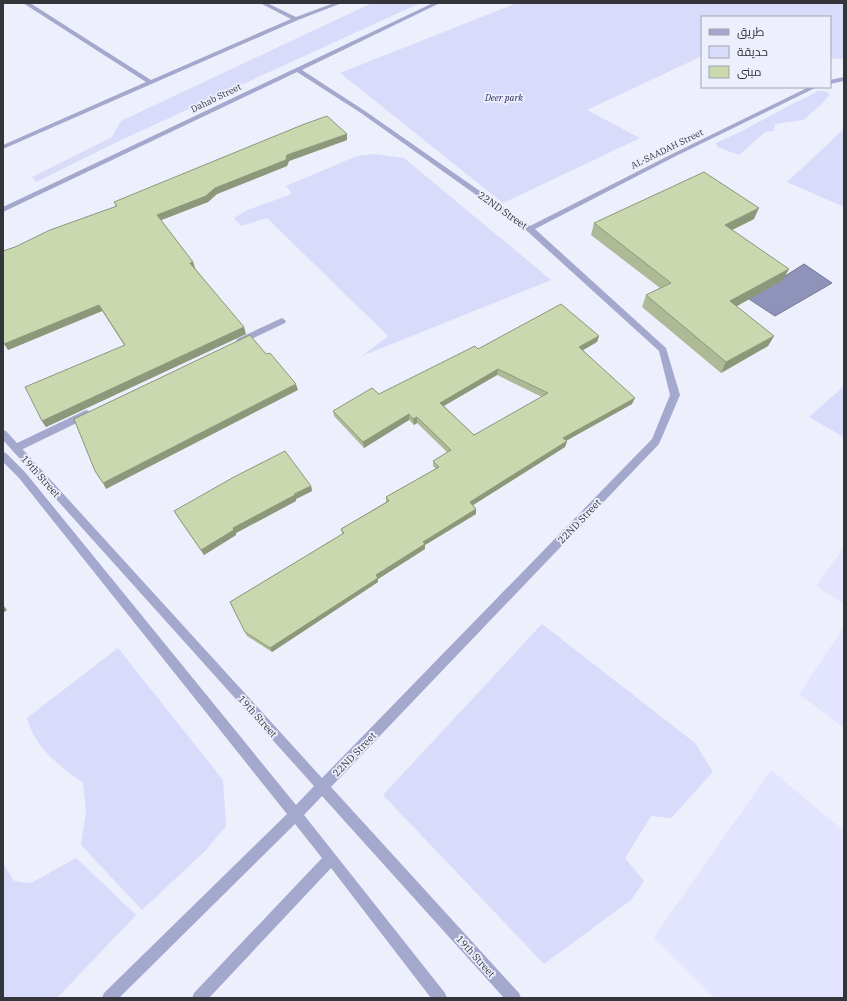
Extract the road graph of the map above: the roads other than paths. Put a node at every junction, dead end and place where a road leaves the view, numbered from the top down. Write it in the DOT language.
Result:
graph roads {
  1 [pos="26,3"];
  2 [pos="263,3"];
  3 [pos="339,3"];
  4 [pos="437,3"];
  5 [pos="296,20"];
  6 [pos="297,69"];
  7 [pos="844,79"];
  8 [pos="831,82"];
  9 [pos="151,83"];
  10 [pos="812,88"];
  11 [pos="3,147"];
  12 [pos="3,210"];
  13 [pos="530,229"];
  14 [pos="282,321"];
  15 [pos="231,345"];
  16 [pos="95,410"];
  17 [pos="3,434"];
  18 [pos="16,448"];
  19 [pos="3,456"];
  20 [pos="322,786"];
  21 [pos="295,815"];
  22 [pos="331,858"];
  23 [pos="109,998"];
  24 [pos="199,998"];
  25 [pos="440,998"];
  26 [pos="514,998"];
  1 -- 9 [label="street"];
  2 -- 5 [label="street"];
  3 -- 5 [label="street"];
  4 -- 6 [label="street, Dahab Street"];
  5 -- 9 [label="street"];
  6 -- 12 [label="street, Dahab Street"];
  6 -- 13 [label="street, 22ND Street"];
  7 -- 8 [label="street"];
  9 -- 11 [label="street"];
  10 -- 13 [label="street, AL-SAADAH Street"];
  13 -- 20 [label="street, 22ND Street"];
  14 -- 15 [label="street"];
  16 -- 18 [label="street"];
  17 -- 18 [label="street, 19th Street"];
  18 -- 20 [label="street, 19th Street"];
  19 -- 21 [label="street, 19th Street"];
  20 -- 21 [label="street, 22ND Street"];
  20 -- 26 [label="street, 19th Street"];
  21 -- 22 [label="street, 19th Street"];
  21 -- 23 [label="street, 22ND Street"];
  22 -- 24 [label="street"];
  22 -- 25 [label="street, 19th Street"];
}
